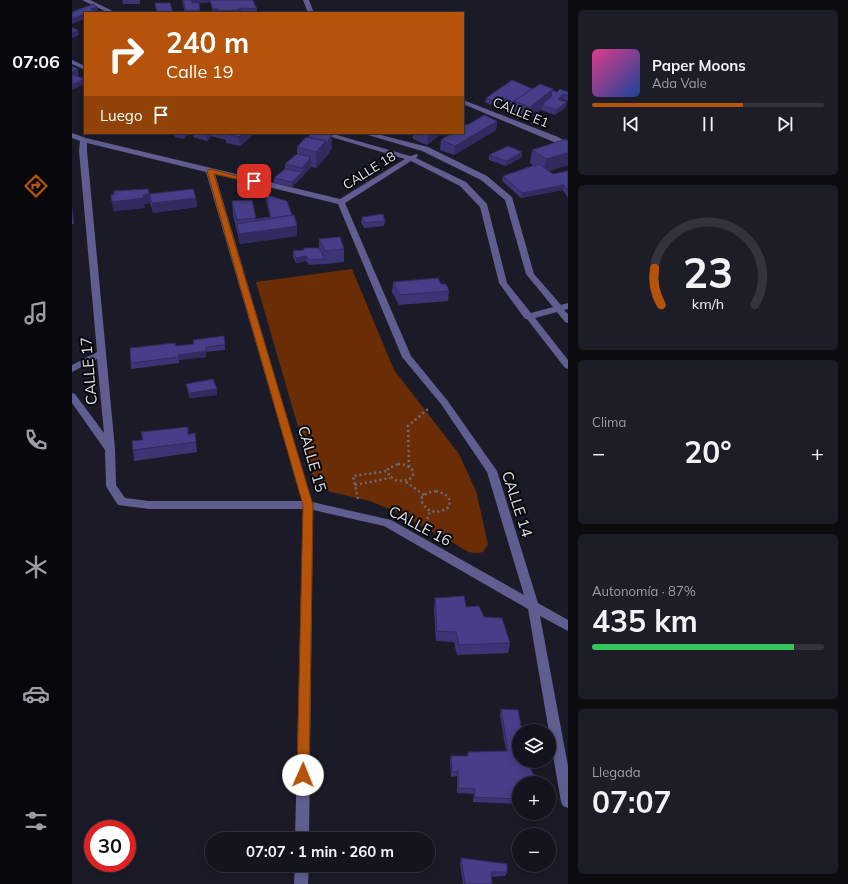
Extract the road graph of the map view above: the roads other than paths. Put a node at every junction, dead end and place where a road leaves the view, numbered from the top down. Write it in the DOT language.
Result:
graph roads {
  1 [pos="86,0"];
  2 [pos="306,0"];
  3 [pos="112,12"];
  4 [pos="312,12"];
  5 [pos="72,62"];
  6 [pos="84,68"];
  7 [pos="464,102"];
  8 [pos="326,134"];
  9 [pos="369,134"];
  10 [pos="72,135"];
  11 [pos="84,140"];
  12 [pos="568,146"];
  13 [pos="426,149"];
  14 [pos="410,158"];
  15 [pos="210,171"];
  16 [pos="341,202"];
  17 [pos="568,306"];
  18 [pos="558,308"];
  19 [pos="528,317"];
  20 [pos="568,320"];
  21 [pos="101,353"];
  22 [pos="568,366"];
  23 [pos="72,369"];
  24 [pos="72,396"];
  25 [pos="110,450"];
  26 [pos="122,502"];
  27 [pos="308,505"];
  28 [pos="533,607"];
  29 [pos="568,626"];
  30 [pos="568,802"];
  31 [pos="302,832"];
  32 [pos="302,872"];
  33 [pos="301,884"];
  1 -- 3 [label="street"];
  2 -- 4 [label="street"];
  5 -- 6 [label="street"];
  7 -- 12 [label="street, CALLE E1"];
  8 -- 14 [label="street"];
  9 -- 13 [label="street"];
  10 -- 11 [label="street"];
  11 -- 15 [label="street"];
  11 -- 21 [label="street, CALLE 17"];
  13 -- 14 [label="street, CALLE 18"];
  13 -- 18 [label="street"];
  14 -- 16 [label="street, CALLE 18"];
  14 -- 19 [label="street"];
  15 -- 16 [label="street"];
  15 -- 27 [label="street, CALLE 15"];
  16 -- 28 [label="street, CALLE 14"];
  17 -- 18 [label="street"];
  18 -- 19 [label="street"];
  18 -- 20 [label="street"];
  19 -- 22 [label="street"];
  21 -- 23 [label="street"];
  21 -- 25 [label="street, CALLE 17"];
  24 -- 25 [label="street"];
  25 -- 26 [label="street, CALLE 17"];
  26 -- 27 [label="street, CALLE 16"];
  27 -- 28 [label="street, CALLE 16"];
  27 -- 31 [label="street, CALLE 15"];
  28 -- 29 [label="street, CALLE 16"];
  28 -- 30 [label="street, CALLE 14"];
  32 -- 33 [label="street"];
}
